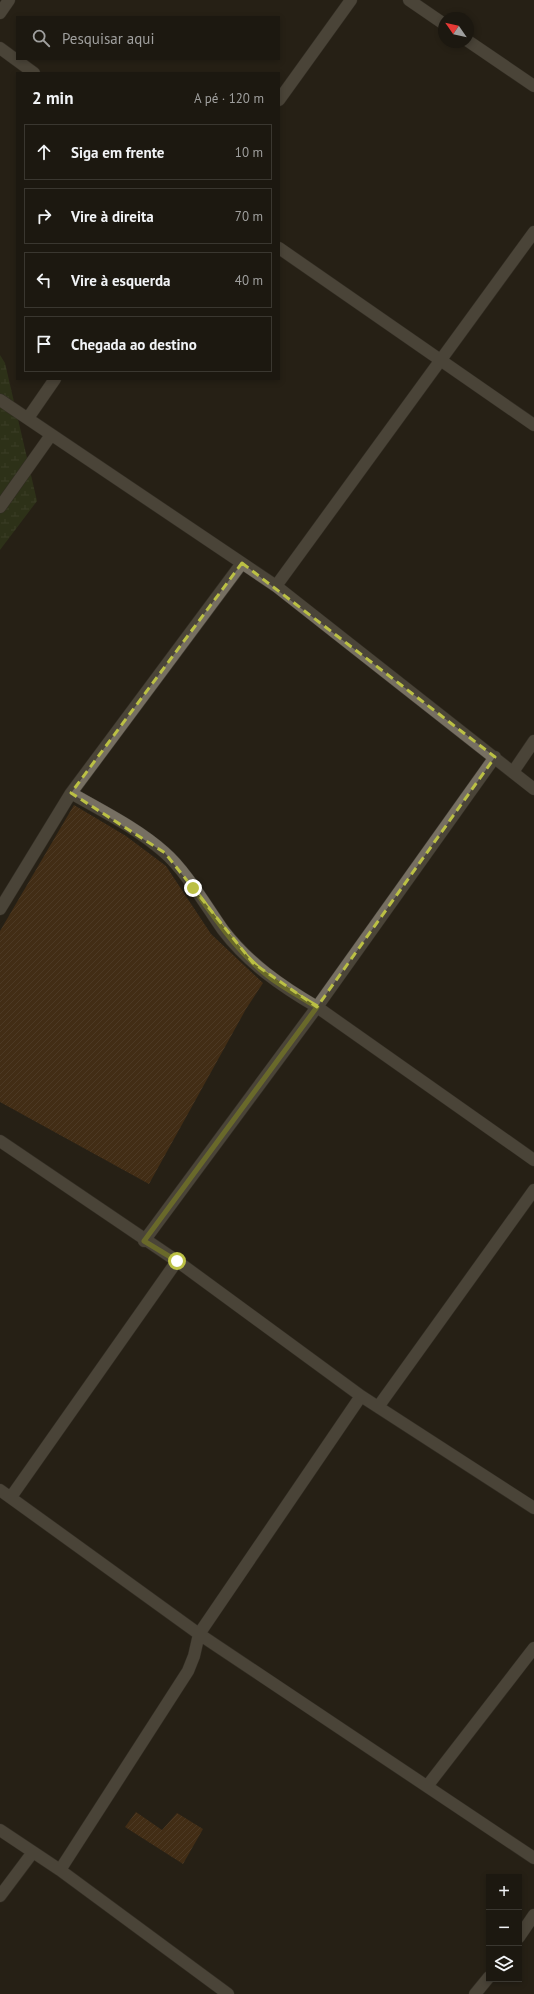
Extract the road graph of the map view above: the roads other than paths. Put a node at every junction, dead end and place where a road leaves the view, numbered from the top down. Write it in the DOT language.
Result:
graph roads {
  1 [pos="9,0"];
  2 [pos="351,0"];
  3 [pos="409,0"];
  4 [pos="0,13"];
  5 [pos="438,20"];
  6 [pos="474,45"];
  7 [pos="1,51"];
  8 [pos="32,72"];
  9 [pos="534,86"];
  10 [pos="280,99"];
  11 [pos="534,232"];
  12 [pos="280,249"];
  13 [pos="440,360"];
  14 [pos="54,380"];
  15 [pos="0,400"];
  16 [pos="28,418"];
  17 [pos="534,425"];
  18 [pos="51,435"];
  19 [pos="0,507"];
  20 [pos="242,563"];
  21 [pos="276,586"];
  22 [pos="534,741"];
  23 [pos="495,757"];
  24 [pos="512,772"];
  25 [pos="534,789"];
  26 [pos="71,793"];
  27 [pos="0,909"];
  28 [pos="317,1007"];
  29 [pos="0,1141"];
  30 [pos="534,1160"];
  31 [pos="534,1190"];
  32 [pos="144,1241"];
  33 [pos="177,1261"];
  34 [pos="361,1396"];
  35 [pos="378,1407"];
  36 [pos="0,1490"];
  37 [pos="11,1497"];
  38 [pos="534,1508"];
  39 [pos="199,1634"];
  40 [pos="534,1648"];
  41 [pos="428,1785"];
  42 [pos="0,1830"];
  43 [pos="33,1852"];
  44 [pos="534,1858"];
  45 [pos="60,1870"];
  46 [pos="0,1896"];
  47 [pos="534,1915"];
  48 [pos="522,1933"];
  49 [pos="486,1980"];
  50 [pos="228,1994"];
  51 [pos="474,1994"];
  1 -- 4 [label="street"];
  2 -- 10 [label="street"];
  3 -- 5 [label="street"];
  6 -- 9 [label="street"];
  7 -- 8 [label="street"];
  11 -- 13 [label="street"];
  12 -- 13 [label="street"];
  13 -- 17 [label="street"];
  13 -- 21 [label="street"];
  14 -- 16 [label="street"];
  15 -- 16 [label="street"];
  16 -- 18 [label="street"];
  18 -- 19 [label="street"];
  18 -- 20 [label="street"];
  20 -- 21 [label="street"];
  20 -- 26 [label="street"];
  21 -- 23 [label="street"];
  22 -- 24 [label="street"];
  23 -- 24 [label="street"];
  23 -- 28 [label="street"];
  24 -- 25 [label="street"];
  26 -- 27 [label="street"];
  26 -- 28 [label="street"];
  28 -- 30 [label="street"];
  28 -- 32 [label="street"];
  29 -- 32 [label="street"];
  31 -- 35 [label="street"];
  32 -- 33 [label="street"];
  33 -- 34 [label="street"];
  33 -- 37 [label="street"];
  34 -- 35 [label="street"];
  34 -- 39 [label="street"];
  35 -- 38 [label="street"];
  36 -- 37 [label="street"];
  37 -- 39 [label="street"];
  39 -- 41 [label="street"];
  39 -- 45 [label="street"];
  40 -- 41 [label="street"];
  41 -- 44 [label="street"];
  42 -- 43 [label="street"];
  43 -- 45 [label="street"];
  43 -- 46 [label="street"];
  45 -- 50 [label="street"];
  47 -- 48 [label="street"];
  49 -- 51 [label="street"];
}
